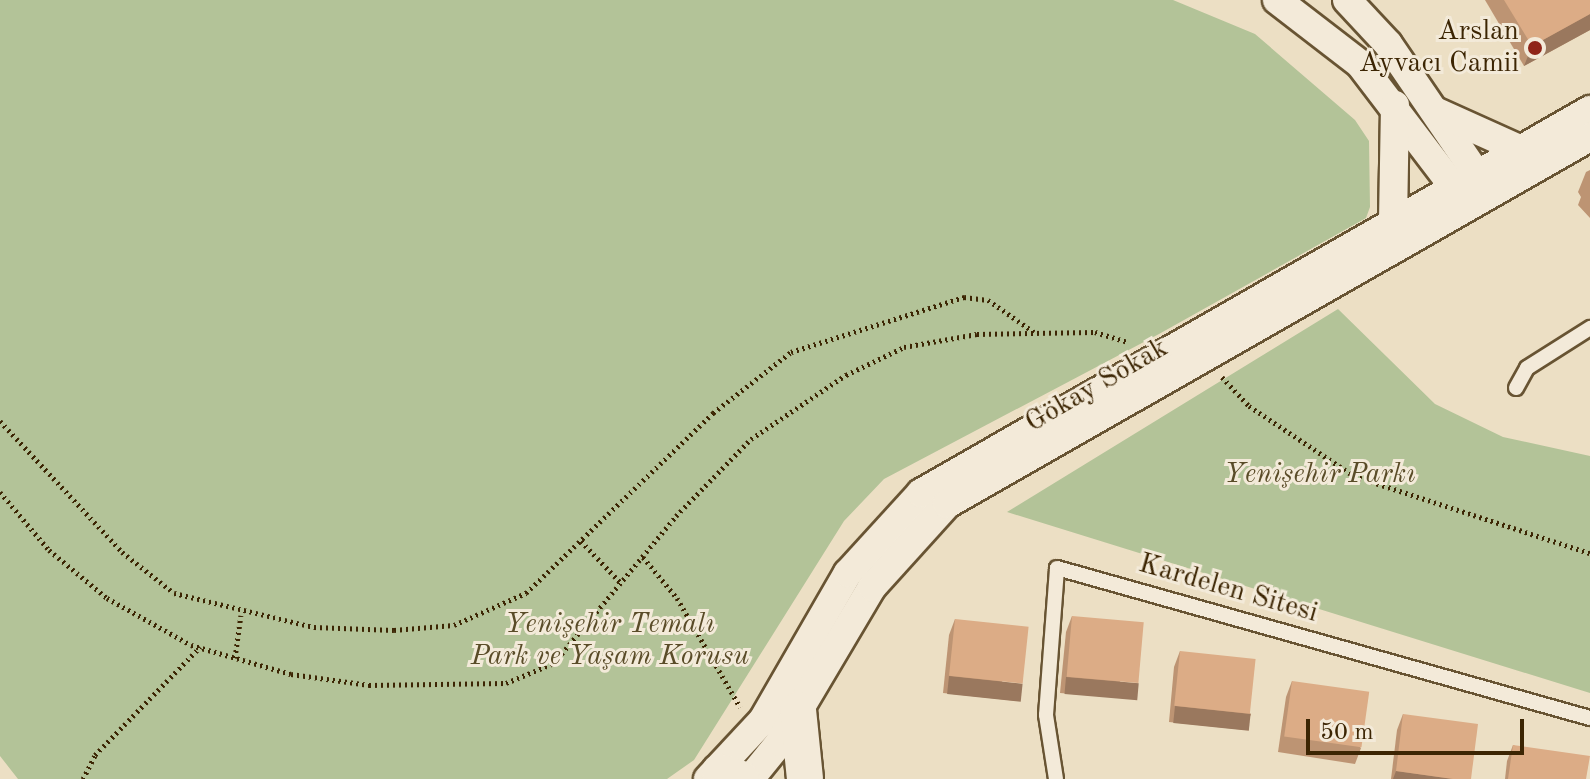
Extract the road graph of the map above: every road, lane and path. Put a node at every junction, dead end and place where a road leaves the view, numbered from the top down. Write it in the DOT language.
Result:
graph roads {
  1 [pos="1277,0"];
  2 [pos="1347,0"];
  3 [pos="1395,105"];
  4 [pos="1433,110"];
  5 [pos="1590,110"];
  6 [pos="1590,137"];
  7 [pos="1521,150"];
  8 [pos="1472,190"];
  9 [pos="1393,221"];
  10 [pos="1590,328"];
  11 [pos="1036,333"];
  12 [pos="1158,351"];
  13 [pos="1202,356"];
  14 [pos="1516,388"];
  15 [pos="0,421"];
  16 [pos="0,492"];
  17 [pos="581,541"];
  18 [pos="1590,553"];
  19 [pos="643,557"];
  20 [pos="622,584"];
  21 [pos="241,615"];
  22 [pos="200,647"];
  23 [pos="235,658"];
  24 [pos="798,710"];
  25 [pos="1590,718"];
  26 [pos="753,732"];
  27 [pos="728,778"];
  28 [pos="83,779"];
  29 [pos="805,779"];
  30 [pos="1056,779"];
  1 -- 3 [label="street"];
  2 -- 4 [label="street"];
  3 -- 8 [label="street"];
  3 -- 9 [label="street"];
  4 -- 7 [label="street"];
  4 -- 8 [label="street"];
  5 -- 7 [label="street, Gökay Sokak"];
  6 -- 8 [label="street, Gökay Sokak"];
  7 -- 8 [label="street, Gökay Sokak"];
  8 -- 9 [label="street, Gökay Sokak"];
  8 -- 13 [label="street, Gökay Sokak"];
  9 -- 12 [label="street, Gökay Sokak"];
  10 -- 14 [label="lane"];
  11 -- 12 [label="path"];
  11 -- 17 [label="path"];
  11 -- 19 [label="path"];
  12 -- 26 [label="street, Gökay Sokak"];
  13 -- 18 [label="path"];
  13 -- 24 [label="street, Gökay Sokak"];
  15 -- 21 [label="path"];
  16 -- 22 [label="path"];
  17 -- 20 [label="path"];
  17 -- 21 [label="path"];
  19 -- 20 [label="path"];
  19 -- 26 [label="path"];
  20 -- 23 [label="path"];
  21 -- 23 [label="path"];
  22 -- 23 [label="path"];
  22 -- 28 [label="path"];
  24 -- 27 [label="street, Gökay Sokak"];
  24 -- 29 [label="street"];
  25 -- 30 [label="lane, Kardelen Sitesi"];
  26 -- 27 [label="street, Gökay Sokak"];
}
